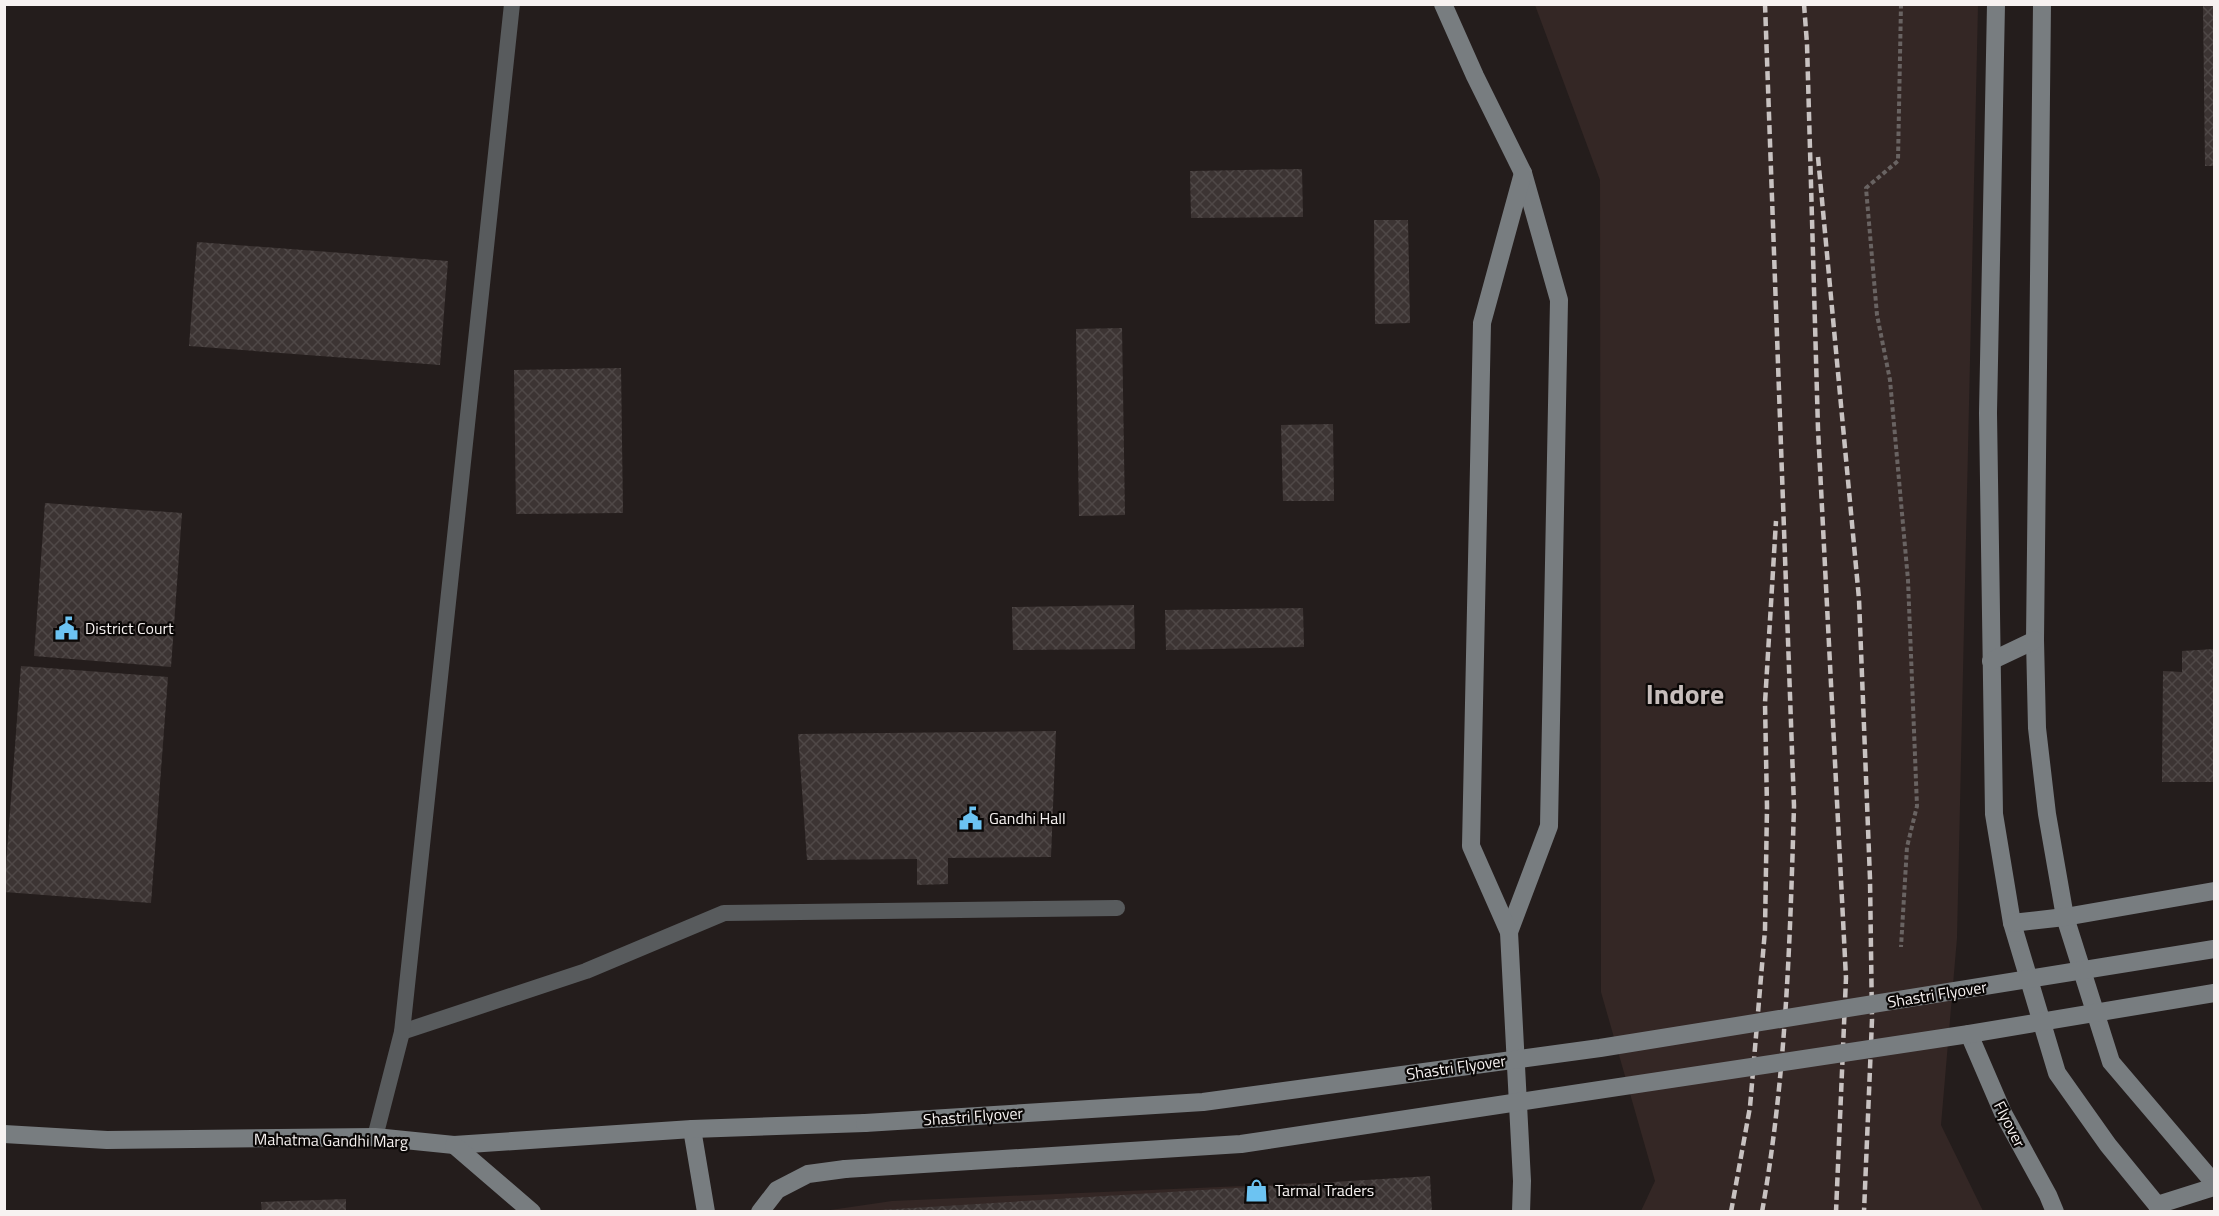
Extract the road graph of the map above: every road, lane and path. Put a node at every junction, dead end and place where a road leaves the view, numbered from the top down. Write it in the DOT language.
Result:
graph roads {
  1 [pos="512,4"];
  2 [pos="1443,4"];
  3 [pos="1901,4"];
  4 [pos="1996,4"];
  5 [pos="2042,4"];
  6 [pos="1523,173"];
  7 [pos="2035,640"];
  8 [pos="1991,661"];
  9 [pos="2214,891"];
  10 [pos="1117,908"];
  11 [pos="2065,917"];
  12 [pos="2012,923"];
  13 [pos="1509,932"];
  14 [pos="1901,947"];
  15 [pos="2214,949"];
  16 [pos="2214,993"];
  17 [pos="402,1032"];
  18 [pos="1969,1034"];
  19 [pos="692,1129"];
  20 [pos="4,1134"];
  21 [pos="375,1137"];
  22 [pos="454,1145"];
  23 [pos="2214,1185"];
  24 [pos="2158,1208"];
  25 [pos="532,1212"];
  26 [pos="706,1212"];
  27 [pos="760,1212"];
  28 [pos="1521,1212"];
  29 [pos="2055,1212"];
  1 -- 17 [label="lane"];
  2 -- 6 [label="street"];
  3 -- 14 [label="path"];
  4 -- 8 [label="street"];
  5 -- 7 [label="street"];
  6 -- 13 [label="street"];
  6 -- 13 [label="street"];
  7 -- 8 [label="street"];
  7 -- 11 [label="street"];
  8 -- 12 [label="street"];
  9 -- 11 [label="street"];
  10 -- 17 [label="lane"];
  11 -- 12 [label="street"];
  11 -- 23 [label="street"];
  12 -- 24 [label="street"];
  13 -- 28 [label="street"];
  15 -- 19 [label="street, Shastri Flyover, bridge"];
  16 -- 18 [label="street, bridge"];
  17 -- 21 [label="lane"];
  18 -- 27 [label="street, bridge"];
  18 -- 29 [label="street, Flyover"];
  19 -- 22 [label="street, Mahatma Gandhi Marg"];
  19 -- 26 [label="street"];
  20 -- 21 [label="street, Mahatma Gandhi Marg"];
  21 -- 22 [label="street, Mahatma Gandhi Marg"];
  22 -- 25 [label="street"];
  23 -- 24 [label="street"];
}
